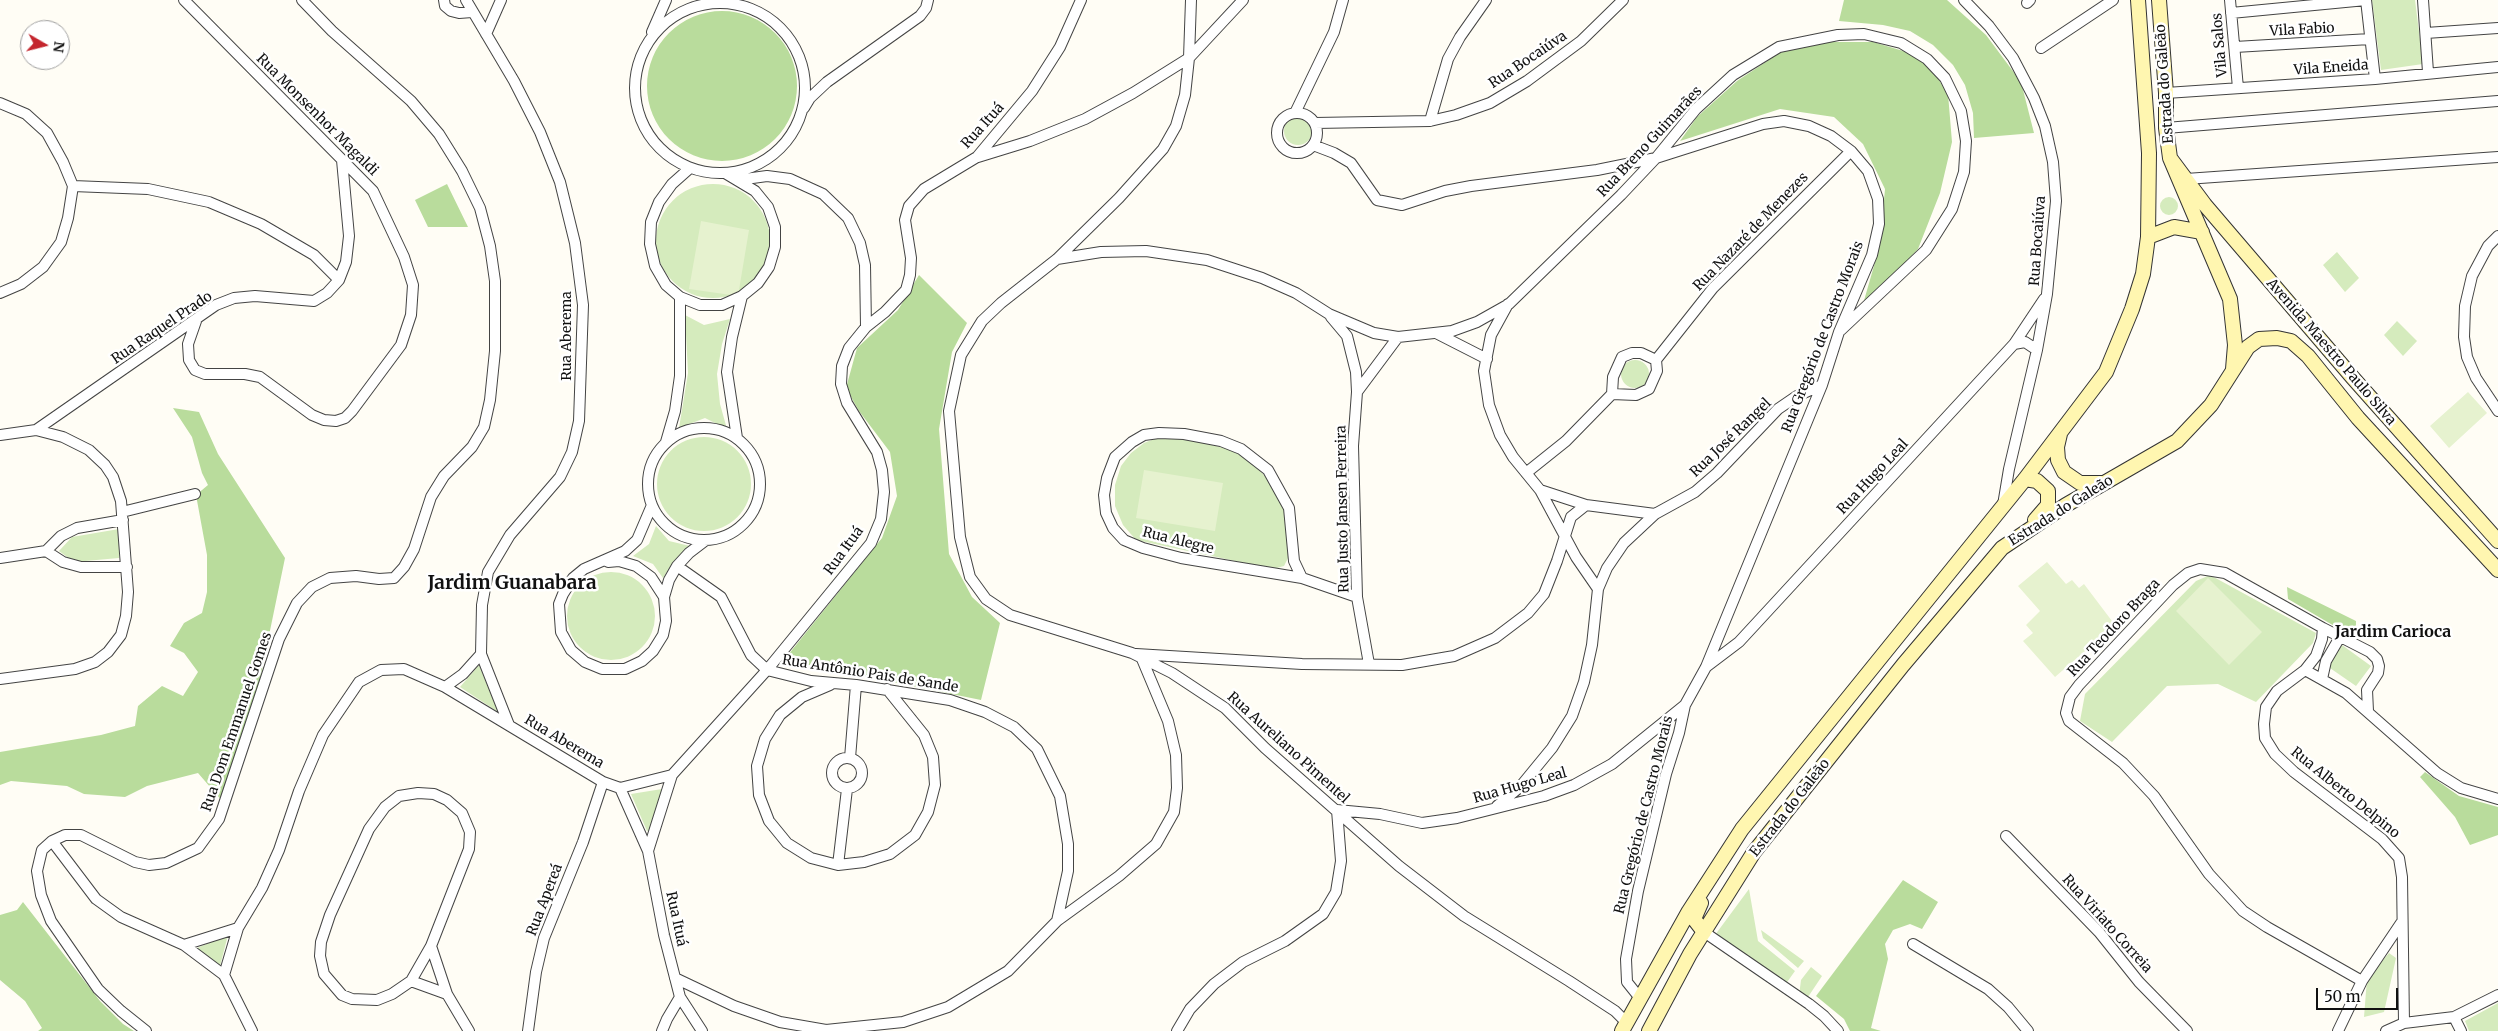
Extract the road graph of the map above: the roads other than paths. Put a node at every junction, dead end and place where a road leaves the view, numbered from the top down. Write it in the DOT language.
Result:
graph roads {
  1 [pos="184,0"];
  2 [pos="302,0"];
  3 [pos="444,0"];
  4 [pos="466,0"];
  5 [pos="501,0"];
  6 [pos="666,0"];
  7 [pos="928,0"];
  8 [pos="1081,0"];
  9 [pos="1190,0"];
  10 [pos="1243,0"];
  11 [pos="1343,0"];
  12 [pos="1486,0"];
  13 [pos="1624,0"];
  14 [pos="1964,0"];
  15 [pos="2113,0"];
  16 [pos="2138,0"];
  17 [pos="2159,0"];
  18 [pos="2230,0"];
  19 [pos="2366,0"];
  20 [pos="2422,0"];
  21 [pos="472,12"];
  22 [pos="2231,13"];
  23 [pos="2498,28"];
  24 [pos="2426,33"];
  25 [pos="486,34"];
  26 [pos="650,38"];
  27 [pos="2370,39"];
  28 [pos="2041,48"];
  29 [pos="2235,48"];
  30 [pos="1189,58"];
  31 [pos="2498,67"];
  32 [pos="2428,72"];
  33 [pos="2375,79"];
  34 [pos="2238,88"];
  35 [pos="2166,93"];
  36 [pos="2498,101"];
  37 [pos="0,103"];
  38 [pos="1295,113"];
  39 [pos="800,115"];
  40 [pos="1430,121"];
  41 [pos="1315,123"];
  42 [pos="2166,128"];
  43 [pos="1313,145"];
  44 [pos="1851,151"];
  45 [pos="977,157"];
  46 [pos="2498,157"];
  47 [pos="1656,158"];
  48 [pos="2170,158"];
  49 [pos="342,160"];
  50 [pos="690,168"];
  51 [pos="725,173"];
  52 [pos="2186,179"];
  53 [pos="738,180"];
  54 [pos="73,186"];
  55 [pos="2202,232"];
  56 [pos="2498,236"];
  57 [pos="2148,237"];
  58 [pos="1057,259"];
  59 [pos="339,280"];
  60 [pos="0,293"];
  61 [pos="2047,294"];
  62 [pos="742,296"];
  63 [pos="680,297"];
  64 [pos="1509,304"];
  65 [pos="1329,314"];
  66 [pos="196,321"];
  67 [pos="866,327"];
  68 [pos="1436,332"];
  69 [pos="1839,332"];
  70 [pos="1398,337"];
  71 [pos="2014,344"];
  72 [pos="2037,350"];
  73 [pos="1487,359"];
  74 [pos="1656,360"];
  75 [pos="2233,370"];
  76 [pos="1822,385"];
  77 [pos="1357,392"];
  78 [pos="1612,394"];
  79 [pos="2498,411"];
  80 [pos="2358,418"];
  81 [pos="2062,429"];
  82 [pos="36,430"];
  83 [pos="0,435"];
  84 [pos="737,438"];
  85 [pos="666,442"];
  86 [pos="2420,455"];
  87 [pos="1526,473"];
  88 [pos="2025,479"];
  89 [pos="2102,483"];
  90 [pos="1540,490"];
  91 [pos="195,494"];
  92 [pos="652,505"];
  93 [pos="1586,505"];
  94 [pos="2003,506"];
  95 [pos="1655,514"];
  96 [pos="123,516"];
  97 [pos="1564,533"];
  98 [pos="2014,538"];
  99 [pos="706,540"];
  100 [pos="2498,541"];
  101 [pos="46,551"];
  102 [pos="0,558"];
  103 [pos="601,562"];
  104 [pos="127,566"];
  105 [pos="677,566"];
  106 [pos="2498,570"];
  107 [pos="1302,578"];
  108 [pos="1598,589"];
  109 [pos="664,597"];
  110 [pos="1358,597"];
  111 [pos="2323,628"];
  112 [pos="1719,631"];
  113 [pos="2340,637"];
  114 [pos="1739,642"];
  115 [pos="1132,653"];
  116 [pos="482,654"];
  117 [pos="2316,656"];
  118 [pos="1142,659"];
  119 [pos="2326,661"];
  120 [pos="1369,664"];
  121 [pos="1706,667"];
  122 [pos="768,670"];
  123 [pos="2305,670"];
  124 [pos="2322,679"];
  125 [pos="0,680"];
  126 [pos="833,683"];
  127 [pos="856,685"];
  128 [pos="445,687"];
  129 [pos="888,690"];
  130 [pos="2367,690"];
  131 [pos="2346,693"];
  132 [pos="1685,705"];
  133 [pos="2368,710"];
  134 [pos="1661,723"];
  135 [pos="509,725"];
  136 [pos="1679,733"];
  137 [pos="850,758"];
  138 [pos="672,775"];
  139 [pos="603,782"];
  140 [pos="620,788"];
  141 [pos="847,789"];
  142 [pos="2498,799"];
  143 [pos="1495,808"];
  144 [pos="1337,810"];
  145 [pos="1742,829"];
  146 [pos="2006,836"];
  147 [pos="52,841"];
  148 [pos="648,851"];
  149 [pos="838,865"];
  150 [pos="1057,921"];
  151 [pos="2401,923"];
  152 [pos="238,928"];
  153 [pos="1704,932"];
  154 [pos="1913,944"];
  155 [pos="184,945"];
  156 [pos="431,946"];
  157 [pos="224,974"];
  158 [pos="675,978"];
  159 [pos="411,981"];
  160 [pos="2362,982"];
  161 [pos="446,994"];
  162 [pos="2498,995"];
  163 [pos="680,997"];
  164 [pos="1639,997"];
  165 [pos="2454,1017"];
  166 [pos="2404,1023"];
  167 [pos="1624,1027"];
  168 [pos="146,1031"];
  169 [pos="252,1031"];
  170 [pos="469,1031"];
  171 [pos="528,1031"];
  172 [pos="662,1031"];
  173 [pos="702,1031"];
  174 [pos="1177,1031"];
  175 [pos="1649,1031"];
  176 [pos="1838,1031"];
  177 [pos="2028,1031"];
  178 [pos="2187,1031"];
  179 [pos="2338,1031"];
  180 [pos="2386,1031"];
  181 [pos="2460,1031"];
  1 -- 49 [label="street, Rua Monsenhor Magaldi"];
  2 -- 147 [label="street, Rua Dom Emmanuel Gomes"];
  3 -- 21 [label="street"];
  4 -- 21 [label="street, Rua Aberema"];
  5 -- 25 [label="street"];
  6 -- 26 [label="street"];
  7 -- 39 [label="street"];
  8 -- 45 [label="street, Rua Ituá"];
  9 -- 30 [label="street, Rua Aureliano Pimentel"];
  10 -- 30 [label="street"];
  11 -- 38 [label="street"];
  12 -- 40 [label="street"];
  13 -- 40 [label="street, Rua Bocaiúva"];
  14 -- 61 [label="street, Rua Bocaiúva"];
  15 -- 28 [label="street"];
  16 -- 57 [label="main road, Estrada do Galeão"];
  17 -- 35 [label="main road, Estrada do Galeão"];
  18 -- 22 [label="street, Vila Salos"];
  19 -- 22 [label="street"];
  19 -- 27 [label="street"];
  20 -- 24 [label="street"];
  21 -- 25 [label="street, Rua Aberema"];
  22 -- 29 [label="street, Vila Salos"];
  23 -- 24 [label="street"];
  24 -- 32 [label="street"];
  25 -- 116 [label="street, Rua Aberema"];
  26 -- 39 [label="street"];
  26 -- 50 [label="street"];
  27 -- 29 [label="street, Vila Fabio"];
  27 -- 33 [label="street"];
  29 -- 34 [label="street, Vila Salos"];
  30 -- 45 [label="street"];
  30 -- 58 [label="street, Rua Aureliano Pimentel"];
  31 -- 32 [label="street, Vila Eneida"];
  32 -- 33 [label="street, Vila Eneida"];
  33 -- 34 [label="street, Vila Eneida"];
  34 -- 35 [label="street, Vila Eneida"];
  35 -- 42 [label="main road, Estrada do Galeão"];
  36 -- 42 [label="street"];
  37 -- 54 [label="street"];
  38 -- 41 [label="street"];
  38 -- 43 [label="street"];
  39 -- 51 [label="street"];
  40 -- 41 [label="street, Rua Bocaiúva"];
  41 -- 43 [label="street"];
  42 -- 48 [label="main road, Estrada do Galeão"];
  43 -- 47 [label="street, Rua Gregório de Castro Morais"];
  44 -- 47 [label="street, Rua Gregório de Castro Morais"];
  44 -- 69 [label="street, Rua Gregório de Castro Morais"];
  44 -- 74 [label="street, Rua Nazaré de Menezes"];
  45 -- 67 [label="street, Rua Ituá"];
  46 -- 52 [label="street"];
  47 -- 64 [label="street, Rua Breno Guimarães"];
  47 -- 69 [label="street, Rua Breno Guimarães"];
  48 -- 52 [label="main road, Avenida Maestro Paulo Silva"];
  48 -- 55 [label="main road, Estrada do Galeão"];
  49 -- 59 [label="street, Rua Raquel Prado"];
  49 -- 66 [label="street, Rua Monsenhor Magaldi"];
  50 -- 51 [label="street"];
  50 -- 63 [label="street"];
  51 -- 53 [label="street"];
  52 -- 86 [label="main road, Avenida Maestro Paulo Silva"];
  53 -- 62 [label="street"];
  53 -- 67 [label="street"];
  54 -- 59 [label="street"];
  54 -- 60 [label="street"];
  55 -- 57 [label="main road"];
  55 -- 75 [label="main road, Estrada do Galeão"];
  56 -- 79 [label="street"];
  57 -- 81 [label="main road, Estrada do Galeão"];
  58 -- 65 [label="street, Rua Breno Guimarães"];
  58 -- 115 [label="street, Rua Aureliano Pimentel"];
  59 -- 66 [label="street, Rua Raquel Prado"];
  61 -- 71 [label="street, Rua Hugo Leal"];
  61 -- 72 [label="street, Rua Bocaiúva"];
  62 -- 63 [label="street"];
  62 -- 84 [label="street"];
  63 -- 85 [label="street"];
  64 -- 68 [label="street, Rua Breno Guimarães"];
  64 -- 73 [label="street"];
  65 -- 70 [label="street, Rua Breno Guimarães"];
  65 -- 77 [label="street, Rua Breno Guimarães"];
  66 -- 82 [label="street, Rua Raquel Prado"];
  67 -- 122 [label="street, Rua Ituá"];
  68 -- 70 [label="street, Rua Breno Guimarães"];
  68 -- 73 [label="street"];
  69 -- 76 [label="street, Rua Gregório de Castro Morais"];
  70 -- 77 [label="street"];
  71 -- 72 [label="street"];
  71 -- 114 [label="street, Rua Hugo Leal"];
  72 -- 94 [label="street, Rua Bocaiúva"];
  73 -- 87 [label="street"];
  74 -- 78 [label="street, Rua Nazaré de Menezes"];
  74 -- 78 [label="street"];
  75 -- 80 [label="main road, Avenida Maestro Paulo Silva"];
  75 -- 89 [label="main road, Estrada do Galeão"];
  76 -- 95 [label="street, Rua José Rangel"];
  76 -- 112 [label="street, Rua Gregório de Castro Morais"];
  77 -- 110 [label="street, Rua Justo Jansen Ferreira"];
  78 -- 87 [label="street"];
  80 -- 86 [label="main road"];
  80 -- 106 [label="main road, Avenida Maestro Paulo Silva"];
  81 -- 88 [label="main road, Estrada do Galeão"];
  81 -- 89 [label="main road"];
  82 -- 83 [label="street"];
  82 -- 96 [label="street"];
  84 -- 85 [label="street"];
  84 -- 99 [label="street"];
  85 -- 92 [label="street"];
  86 -- 100 [label="main road, Avenida Maestro Paulo Silva"];
  87 -- 90 [label="street"];
  88 -- 94 [label="main road, Estrada do Galeão"];
  88 -- 98 [label="main road"];
  89 -- 98 [label="main road, Estrada do Galeão"];
  90 -- 93 [label="street"];
  90 -- 97 [label="street"];
  91 -- 96 [label="street"];
  92 -- 99 [label="street"];
  92 -- 103 [label="street"];
  93 -- 95 [label="street"];
  93 -- 97 [label="street"];
  94 -- 145 [label="main road, Estrada do Galeão"];
  95 -- 108 [label="street, Rua José Rangel"];
  96 -- 101 [label="street"];
  96 -- 104 [label="street"];
  97 -- 108 [label="street"];
  97 -- 120 [label="street"];
  98 -- 153 [label="main road, Estrada do Galeão"];
  99 -- 105 [label="street"];
  101 -- 102 [label="street"];
  101 -- 104 [label="street"];
  103 -- 109 [label="street"];
  103 -- 109 [label="street"];
  104 -- 125 [label="street"];
  105 -- 109 [label="street"];
  105 -- 122 [label="street, Rua Antônio Pais de Sande"];
  107 -- 107 [label="street, Rua Alegre"];
  107 -- 110 [label="street, Rua Alegre"];
  108 -- 143 [label="street, Rua José Rangel"];
  110 -- 120 [label="street, Rua Justo Jansen Ferreira"];
  111 -- 113 [label="street, Rua Teodoro Braga"];
  111 -- 117 [label="street"];
  111 -- 160 [label="street, Rua Teodoro Braga"];
  112 -- 114 [label="street"];
  112 -- 121 [label="street, Rua Gregório de Castro Morais"];
  113 -- 119 [label="street"];
  113 -- 130 [label="street, Rua Teodoro Braga"];
  114 -- 121 [label="street, Rua Hugo Leal"];
  115 -- 118 [label="street, Rua Aureliano Pimentel"];
  115 -- 120 [label="street"];
  116 -- 128 [label="street"];
  116 -- 135 [label="street, Rua Aberema"];
  117 -- 119 [label="street"];
  117 -- 123 [label="street"];
  118 -- 144 [label="street, Rua Aureliano Pimentel"];
  118 -- 150 [label="street"];
  119 -- 124 [label="street"];
  121 -- 132 [label="street, Rua Gregório de Castro Morais"];
  122 -- 126 [label="street, Rua Antônio Pais de Sande"];
  122 -- 138 [label="street, Rua Ituá"];
  123 -- 124 [label="street"];
  123 -- 151 [label="street, Rua Alberto Delpino"];
  124 -- 131 [label="street"];
  126 -- 127 [label="street, Rua Antônio Pais de Sande"];
  126 -- 149 [label="street"];
  127 -- 129 [label="street, Rua Antônio Pais de Sande"];
  127 -- 137 [label="street"];
  128 -- 135 [label="street"];
  128 -- 152 [label="street"];
  129 -- 149 [label="street"];
  129 -- 150 [label="street, Rua Antônio Pais de Sande"];
  130 -- 131 [label="street"];
  130 -- 133 [label="street"];
  131 -- 133 [label="street"];
  132 -- 134 [label="street, Rua Hugo Leal"];
  132 -- 136 [label="street, Rua Gregório de Castro Morais"];
  133 -- 142 [label="street"];
  134 -- 136 [label="street"];
  134 -- 143 [label="street, Rua Hugo Leal"];
  135 -- 139 [label="street, Rua Aberema"];
  136 -- 164 [label="street, Rua Gregório de Castro Morais"];
  137 -- 141 [label="street"];
  137 -- 141 [label="street"];
  138 -- 140 [label="street"];
  138 -- 148 [label="street, Rua Ituá"];
  139 -- 140 [label="street, Rua Aberema"];
  139 -- 171 [label="street, Rua Apereá"];
  140 -- 148 [label="street"];
  141 -- 149 [label="street"];
  143 -- 144 [label="street, Rua Hugo Leal"];
  144 -- 167 [label="street, Rua Aureliano Pimentel"];
  144 -- 174 [label="street"];
  145 -- 153 [label="main road"];
  145 -- 164 [label="main road, Estrada do Galeão"];
  146 -- 178 [label="street, Rua Viriato Correia"];
  147 -- 155 [label="street"];
  147 -- 168 [label="street"];
  148 -- 158 [label="street, Rua Ituá"];
  150 -- 158 [label="street"];
  151 -- 160 [label="street"];
  151 -- 166 [label="street, Rua Alberto Delpino"];
  152 -- 155 [label="street"];
  152 -- 157 [label="street"];
  153 -- 175 [label="main road, Estrada do Galeão"];
  153 -- 176 [label="street"];
  154 -- 177 [label="street"];
  155 -- 157 [label="street"];
  156 -- 159 [label="street"];
  156 -- 159 [label="street"];
  156 -- 161 [label="street"];
  157 -- 169 [label="street"];
  158 -- 163 [label="street, Rua Ituá"];
  159 -- 161 [label="street"];
  160 -- 179 [label="street"];
  161 -- 170 [label="street"];
  162 -- 165 [label="street"];
  163 -- 172 [label="street"];
  163 -- 173 [label="street, Rua Ituá"];
  164 -- 167 [label="main road, Estrada do Galeão"];
  165 -- 166 [label="street"];
  165 -- 181 [label="street"];
  166 -- 180 [label="street"];
}
